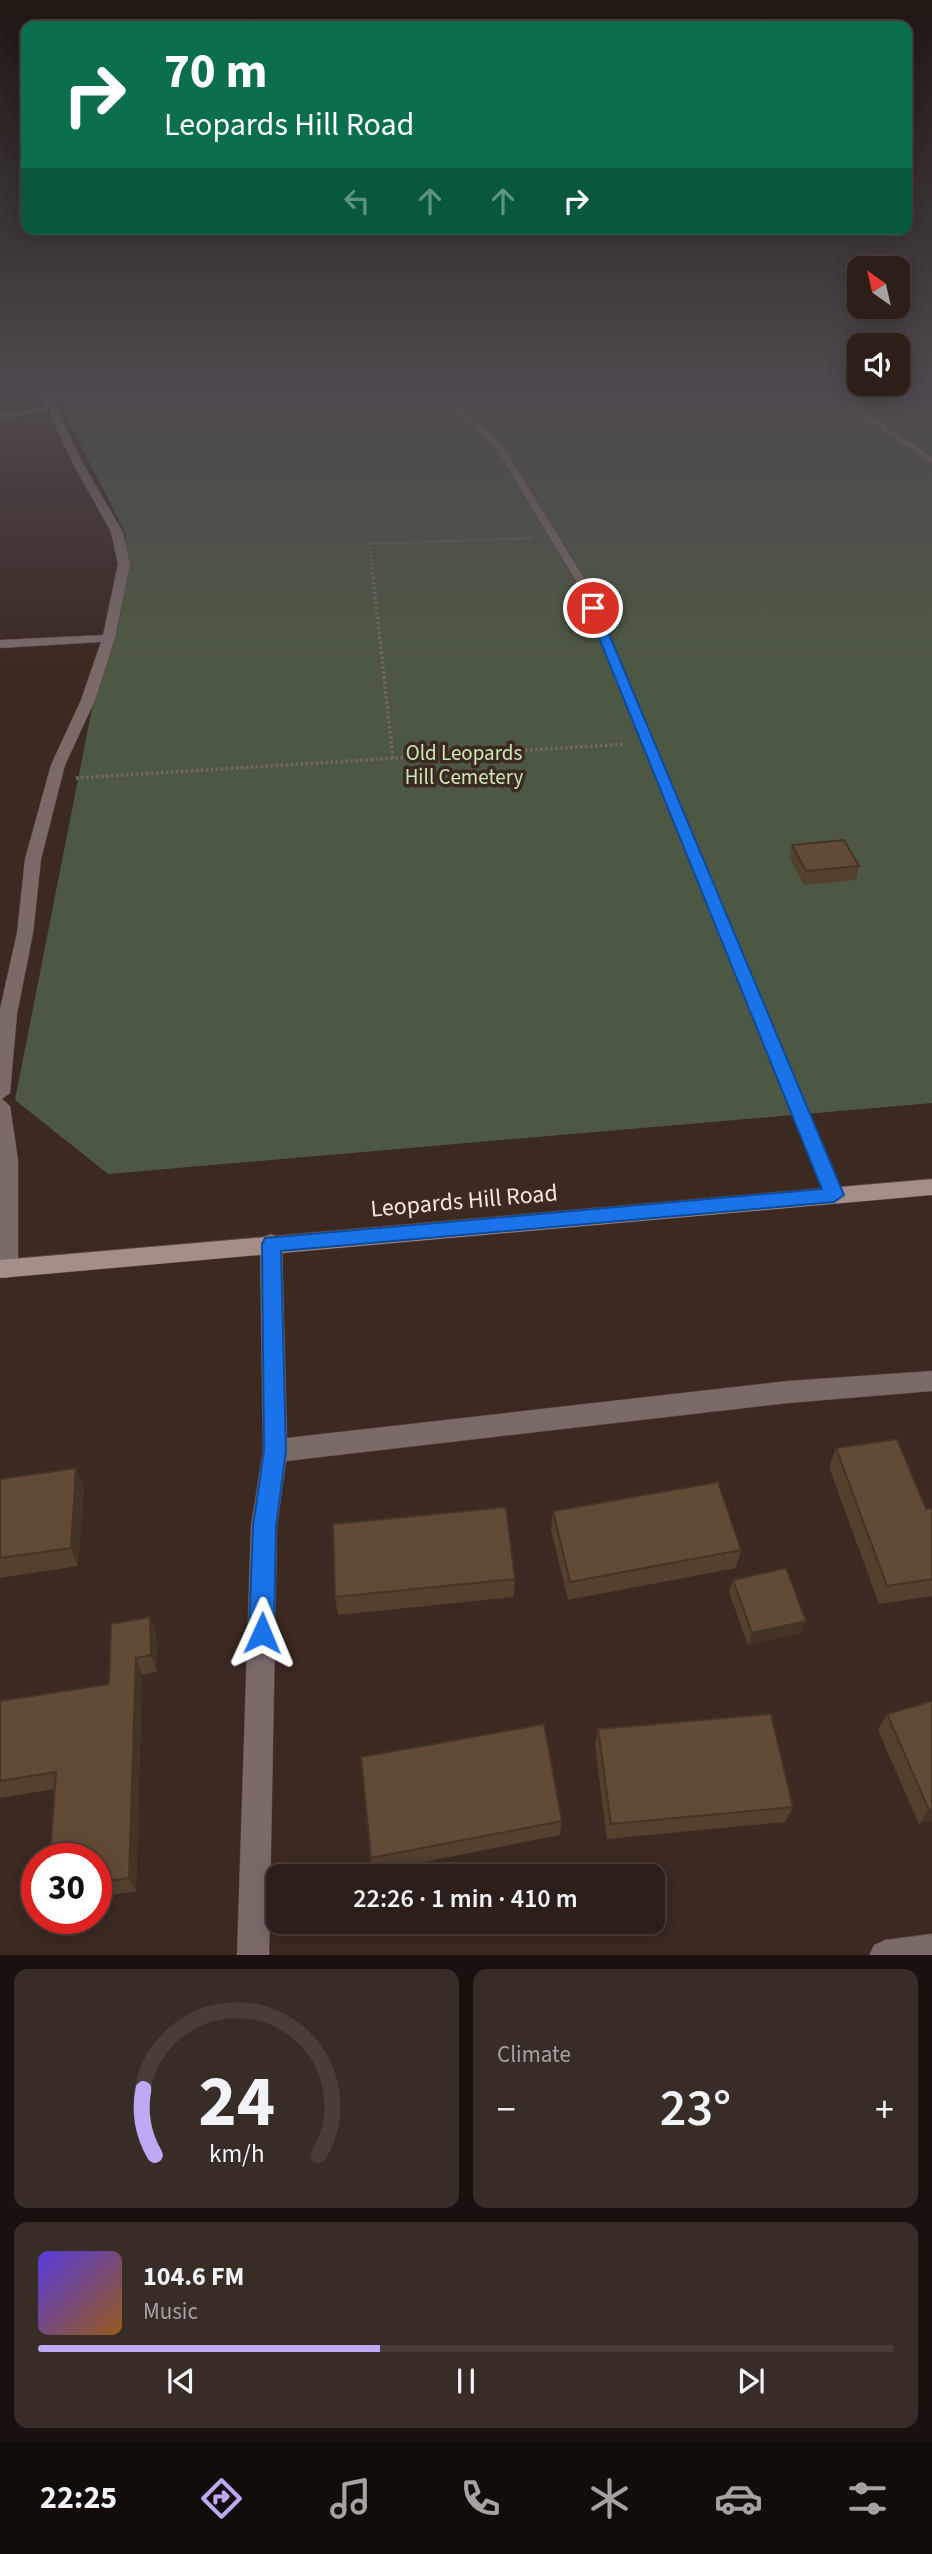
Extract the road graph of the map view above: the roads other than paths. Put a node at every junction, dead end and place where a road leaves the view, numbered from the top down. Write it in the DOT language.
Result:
graph roads {
  1 [pos="89,480"];
  2 [pos="519,480"];
  3 [pos="109,638"];
  4 [pos="0,644"];
  5 [pos="0,1094"];
  6 [pos="0,1106"];
  7 [pos="932,1187"];
  8 [pos="834,1195"];
  9 [pos="271,1244"];
  10 [pos="4,1269"];
  11 [pos="932,1381"];
  12 [pos="275,1451"];
  13 [pos="932,1950"];
  14 [pos="253,1955"];
  15 [pos="885,1955"];
  1 -- 3 [label="street"];
  2 -- 8 [label="lane"];
  3 -- 4 [label="street"];
  3 -- 5 [label="street"];
  6 -- 10 [label="street"];
  7 -- 8 [label="main road, Leopards Hill Road"];
  8 -- 9 [label="main road, Leopards Hill Road"];
  9 -- 10 [label="main road, Leopards Hill Road"];
  9 -- 12 [label="street"];
  11 -- 12 [label="street"];
  12 -- 14 [label="street"];
  13 -- 15 [label="street"];
}
